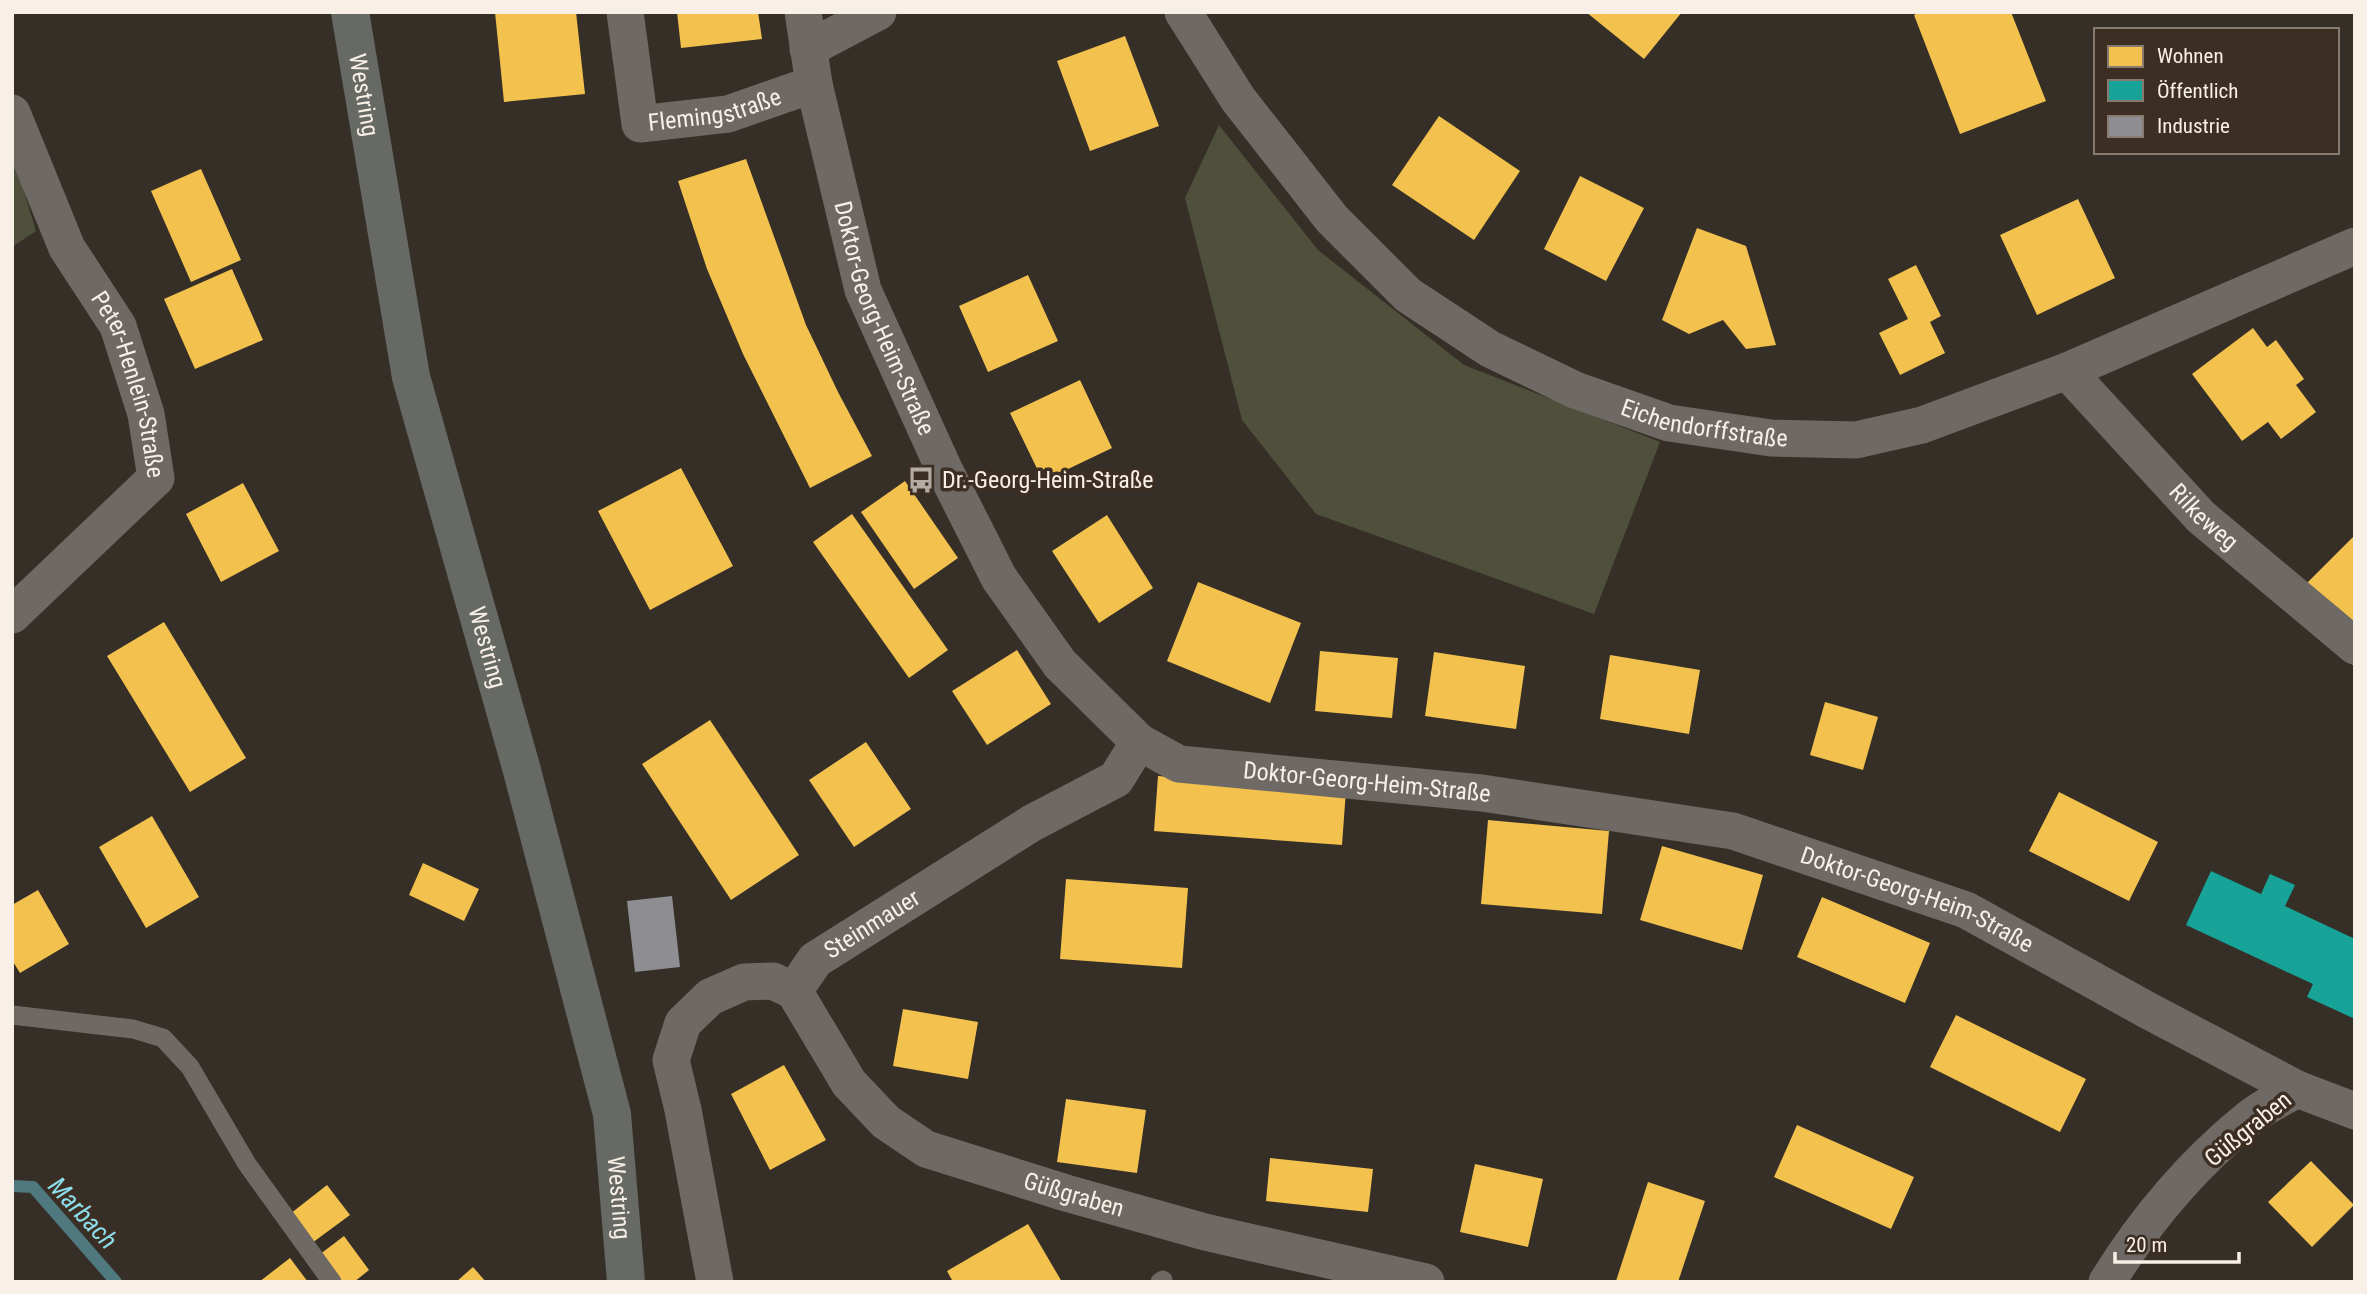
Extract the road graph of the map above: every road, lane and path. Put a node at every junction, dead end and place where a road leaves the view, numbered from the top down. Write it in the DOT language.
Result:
graph roads {
  1 [pos="350,12"];
  2 [pos="625,12"];
  3 [pos="803,12"];
  4 [pos="878,12"];
  5 [pos="1182,12"];
  6 [pos="811,67"];
  7 [pos="12,113"];
  8 [pos="2355,246"];
  9 [pos="2067,371"];
  10 [pos="12,615"];
  11 [pos="2355,646"];
  12 [pos="1139,742"];
  13 [pos="794,991"];
  14 [pos="12,1015"];
  15 [pos="2297,1089"];
  16 [pos="2355,1111"];
  17 [pos="2111,1274"];
  18 [pos="332,1282"];
  19 [pos="626,1282"];
  20 [pos="715,1282"];
  21 [pos="1426,1282"];
  1 -- 19 [label="main road, Westring"];
  2 -- 6 [label="street, Flemingstraße"];
  3 -- 6 [label="street, Doktor-Georg-Heim-Straße"];
  4 -- 6 [label="street"];
  5 -- 9 [label="street, Eichendorffstraße"];
  6 -- 12 [label="street, Doktor-Georg-Heim-Straße"];
  7 -- 10 [label="street, Peter-Henlein-Straße"];
  8 -- 9 [label="street, Eichendorffstraße"];
  9 -- 11 [label="street, Rilkeweg"];
  12 -- 13 [label="street, Steinmauer"];
  12 -- 15 [label="street, Doktor-Georg-Heim-Straße"];
  13 -- 20 [label="street"];
  13 -- 21 [label="street, Güßgraben"];
  14 -- 18 [label="lane"];
  15 -- 16 [label="street, Doktor-Georg-Heim-Straße"];
  15 -- 17 [label="street, Güßgraben"];
}
